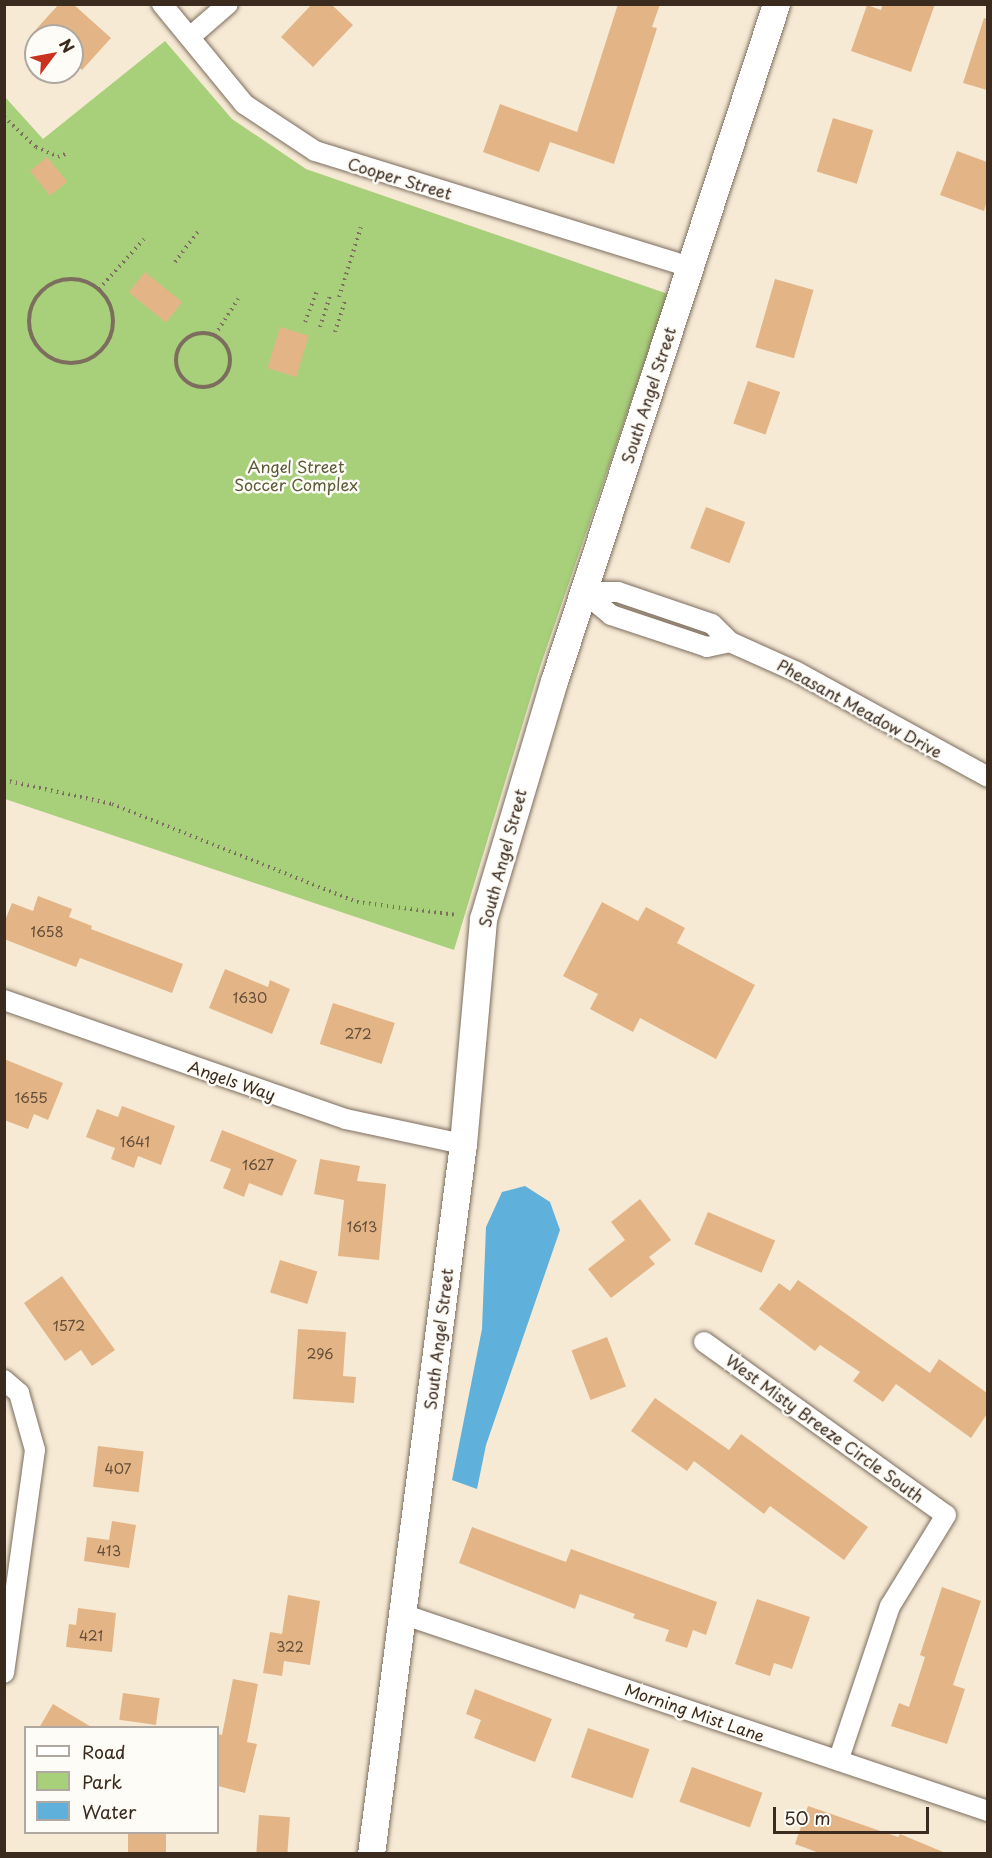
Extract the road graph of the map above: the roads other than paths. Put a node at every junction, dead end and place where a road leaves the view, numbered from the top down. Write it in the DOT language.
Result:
graph roads {
  1 [pos="162,4"];
  2 [pos="228,4"];
  3 [pos="776,4"];
  4 [pos="190,38"];
  5 [pos="690,267"];
  6 [pos="583,592"];
  7 [pos="987,777"];
  8 [pos="4,1000"];
  9 [pos="463,1144"];
  10 [pos="704,1342"];
  11 [pos="4,1380"];
  12 [pos="402,1614"];
  13 [pos="4,1673"];
  14 [pos="838,1761"];
  15 [pos="987,1811"];
  16 [pos="371,1854"];
  1 -- 4 [label="street, Cooper Street"];
  2 -- 4 [label="street"];
  3 -- 5 [label="street, South Angel Street"];
  4 -- 5 [label="street, Cooper Street"];
  5 -- 6 [label="street, South Angel Street"];
  6 -- 7 [label="street, Pheasant Meadow Drive"];
  6 -- 9 [label="street, South Angel Street"];
  8 -- 9 [label="street, Angels Way"];
  9 -- 12 [label="street, South Angel Street"];
  10 -- 14 [label="street, West Misty Breeze Circle South"];
  11 -- 13 [label="street"];
  12 -- 14 [label="street, Morning Mist Lane"];
  12 -- 16 [label="street, South Angel Street"];
  14 -- 15 [label="street, Morning Mist Lane"];
}
